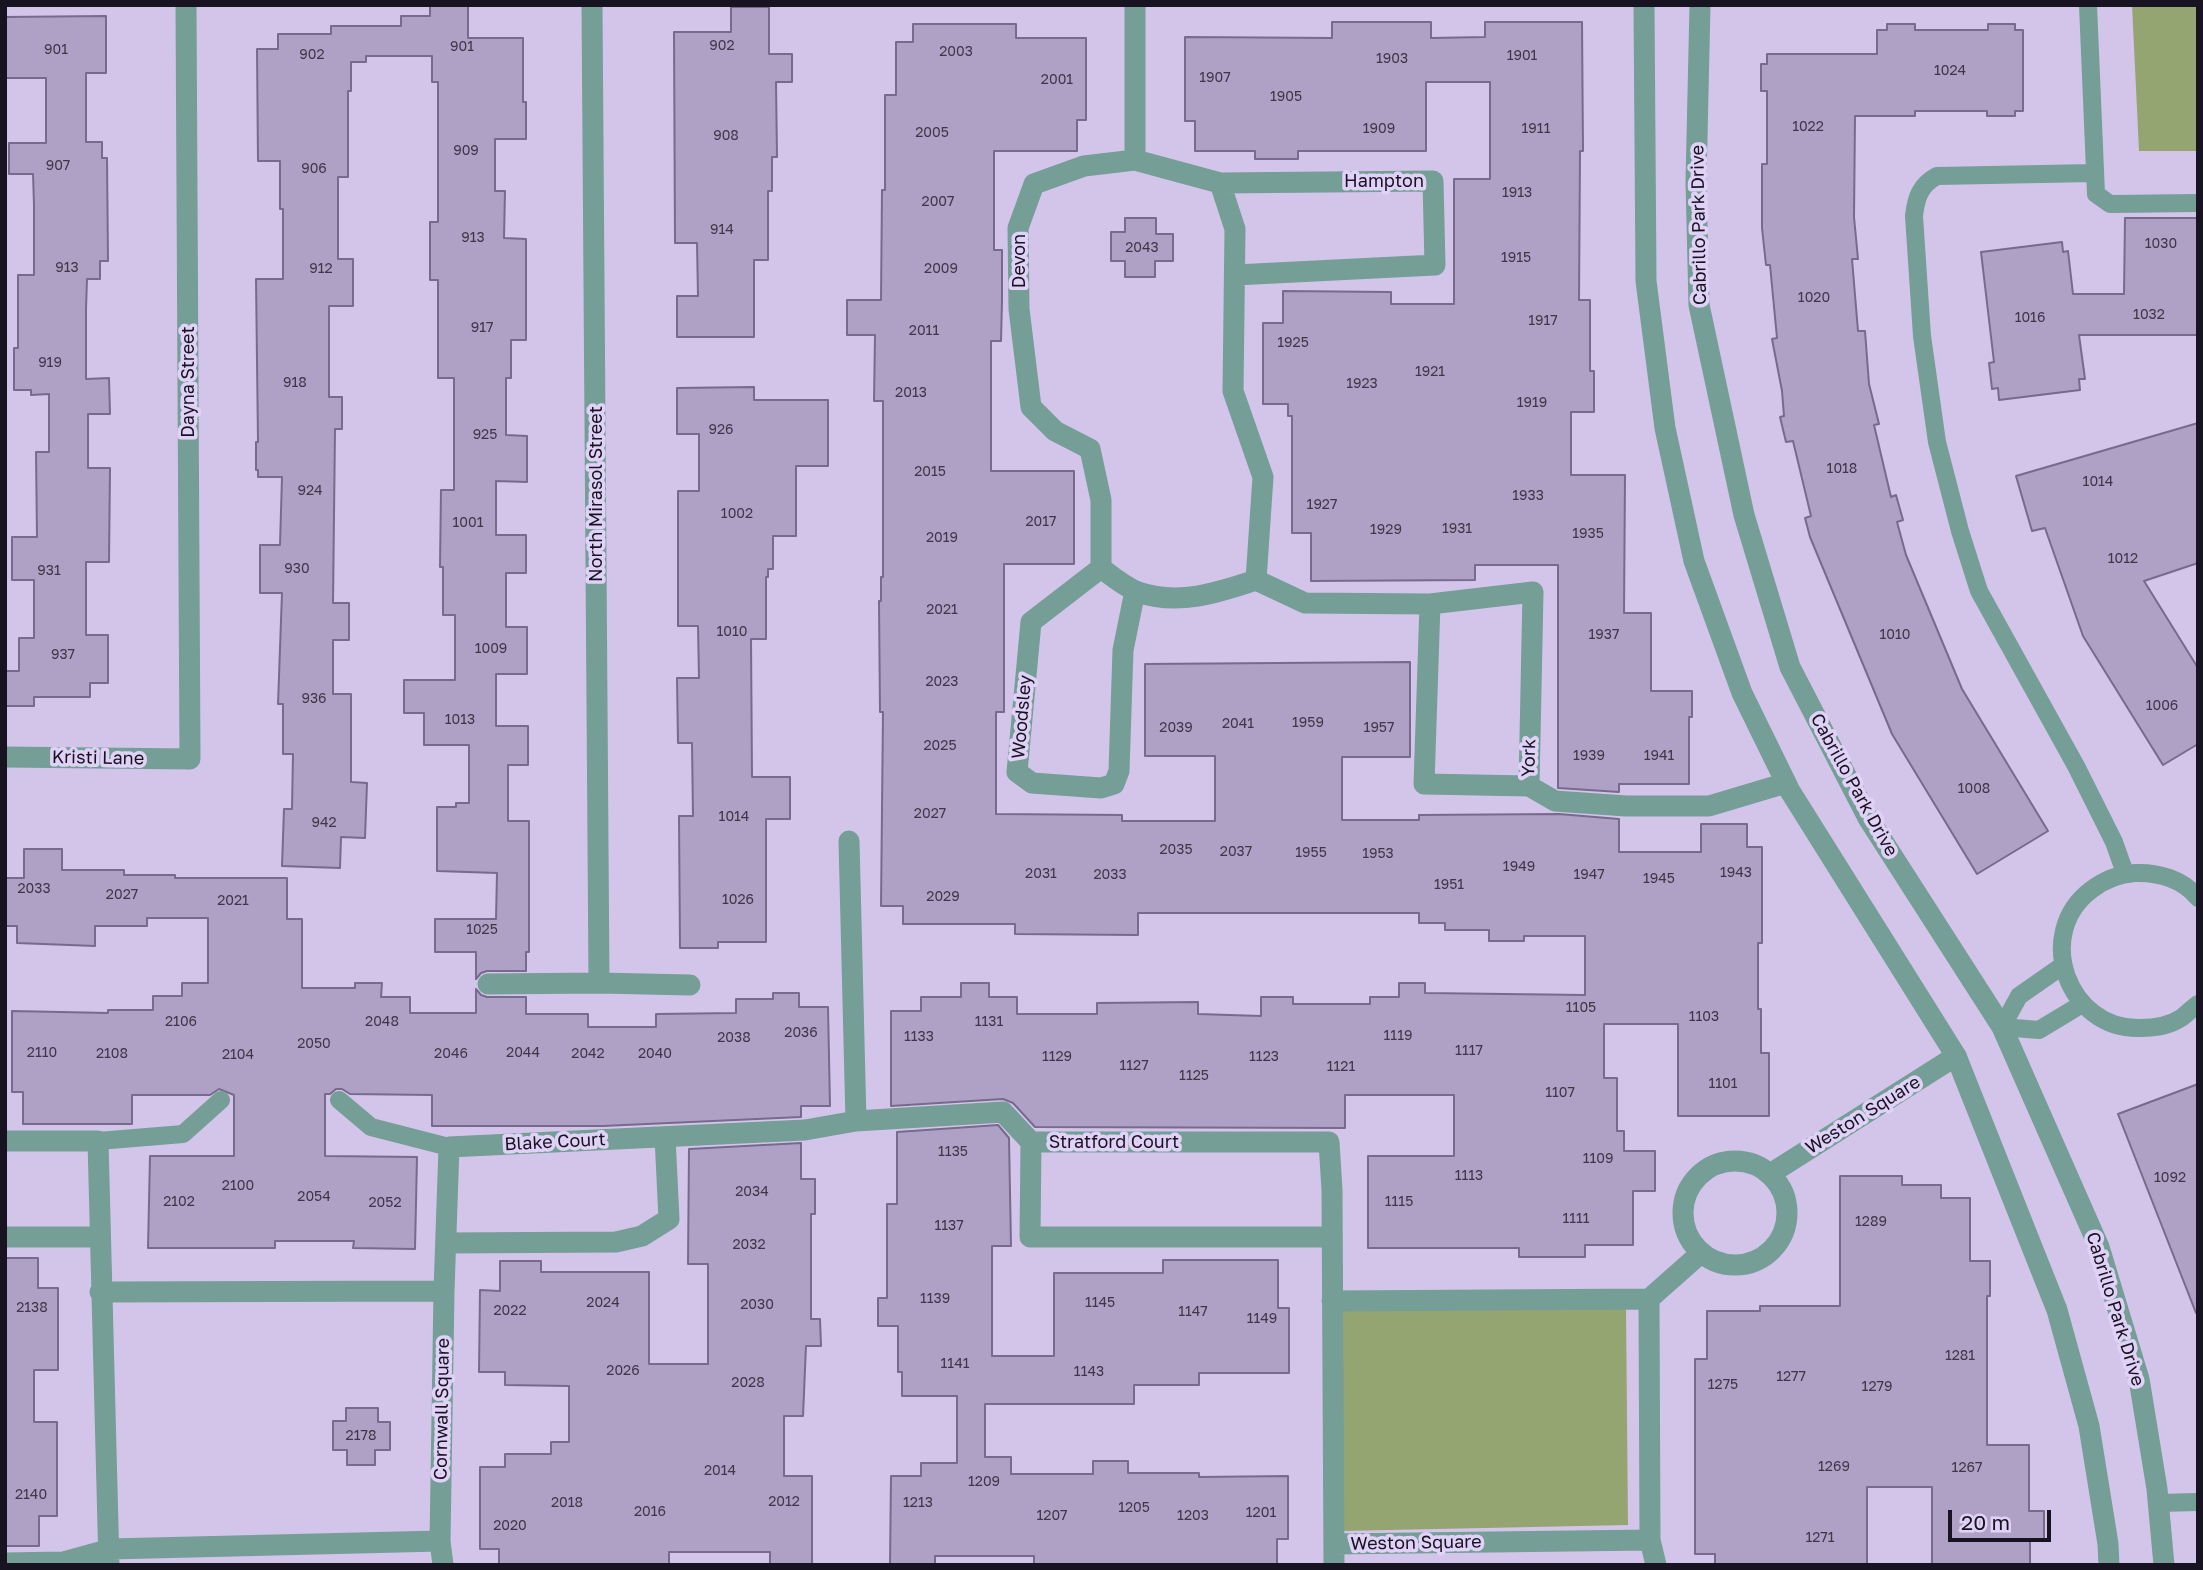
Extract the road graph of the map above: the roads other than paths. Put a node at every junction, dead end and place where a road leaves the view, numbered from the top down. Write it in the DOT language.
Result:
graph roads {
  1 [pos="186,5"];
  2 [pos="592,5"];
  3 [pos="1135,5"];
  4 [pos="1644,5"];
  5 [pos="1700,5"];
  6 [pos="2088,5"];
  7 [pos="1135,160"];
  8 [pos="2094,173"];
  9 [pos="1220,183"];
  10 [pos="2198,203"];
  11 [pos="1235,275"];
  12 [pos="1101,568"];
  13 [pos="1256,580"];
  14 [pos="1135,591"];
  15 [pos="1430,604"];
  16 [pos="5,757"];
  17 [pos="190,759"];
  18 [pos="1786,783"];
  19 [pos="1529,786"];
  20 [pos="849,841"];
  21 [pos="2125,873"];
  22 [pos="2198,898"];
  23 [pos="2062,966"];
  24 [pos="599,982"];
  25 [pos="488,984"];
  26 [pos="690,985"];
  27 [pos="2082,1004"];
  28 [pos="2198,1004"];
  29 [pos="2003,1027"];
  30 [pos="1956,1056"];
  31 [pos="221,1100"];
  32 [pos="339,1100"];
  33 [pos="856,1121"];
  34 [pos="665,1137"];
  35 [pos="5,1141"];
  36 [pos="98,1141"];
  37 [pos="1031,1142"];
  38 [pos="449,1147"];
  39 [pos="1770,1174"];
  40 [pos="5,1237"];
  41 [pos="99,1237"];
  42 [pos="1331,1237"];
  43 [pos="446,1243"];
  44 [pos="1701,1253"];
  45 [pos="444,1291"];
  46 [pos="100,1292"];
  47 [pos="1649,1299"];
  48 [pos="1332,1301"];
  49 [pos="2198,1502"];
  50 [pos="2158,1503"];
  51 [pos="1650,1540"];
  52 [pos="440,1541"];
  53 [pos="1334,1554"];
  54 [pos="110,1557"];
  55 [pos="5,1563"];
  56 [pos="443,1565"];
  57 [pos="1656,1565"];
  58 [pos="2109,1565"];
  59 [pos="2164,1565"];
  1 -- 17 [label="street, Dayna Street"];
  2 -- 24 [label="street, North Mirasol Street"];
  3 -- 7 [label="street"];
  4 -- 18 [label="street"];
  5 -- 29 [label="street, Cabrillo Park Drive"];
  6 -- 8 [label="lane"];
  7 -- 9 [label="street"];
  7 -- 12 [label="street, Devon"];
  8 -- 10 [label="lane"];
  8 -- 21 [label="lane"];
  9 -- 11 [label="street"];
  9 -- 11 [label="street, Hampton"];
  11 -- 13 [label="street"];
  12 -- 14 [label="street"];
  12 -- 14 [label="street, Woodsley"];
  13 -- 14 [label="street"];
  13 -- 15 [label="street, York"];
  15 -- 19 [label="street, York"];
  15 -- 19 [label="street, York"];
  16 -- 17 [label="street, Kristi Lane"];
  18 -- 19 [label="street"];
  18 -- 30 [label="street"];
  20 -- 33 [label="street"];
  21 -- 22 [label="lane"];
  21 -- 23 [label="lane"];
  23 -- 27 [label="lane"];
  23 -- 29 [label="lane"];
  24 -- 25 [label="street"];
  24 -- 26 [label="street"];
  27 -- 28 [label="lane"];
  27 -- 29 [label="lane"];
  29 -- 50 [label="street, Cabrillo Park Drive"];
  30 -- 39 [label="street, Weston Square"];
  30 -- 58 [label="street"];
  31 -- 36 [label="lane"];
  32 -- 38 [label="lane"];
  33 -- 34 [label="street, Blake Court"];
  33 -- 37 [label="street, Blake Court"];
  34 -- 38 [label="street, Blake Court"];
  34 -- 43 [label="street"];
  35 -- 36 [label="street"];
  36 -- 41 [label="street"];
  37 -- 42 [label="street, Stratford Court"];
  37 -- 42 [label="street, Stratford Court"];
  38 -- 43 [label="street"];
  39 -- 44 [label="street"];
  39 -- 44 [label="street"];
  40 -- 41 [label="street"];
  41 -- 46 [label="street"];
  42 -- 48 [label="street, Stratford Court"];
  43 -- 45 [label="street"];
  44 -- 47 [label="street"];
  45 -- 46 [label="street"];
  45 -- 52 [label="street, Cornwall Square"];
  46 -- 54 [label="street"];
  47 -- 48 [label="street"];
  47 -- 51 [label="street"];
  48 -- 53 [label="street, Weston Square"];
  49 -- 50 [label="lane"];
  50 -- 59 [label="street, Cabrillo Park Drive"];
  51 -- 53 [label="street, Weston Square"];
  51 -- 57 [label="street"];
  52 -- 54 [label="street"];
  52 -- 56 [label="street, Cornwall Square"];
  54 -- 55 [label="street"];
}
